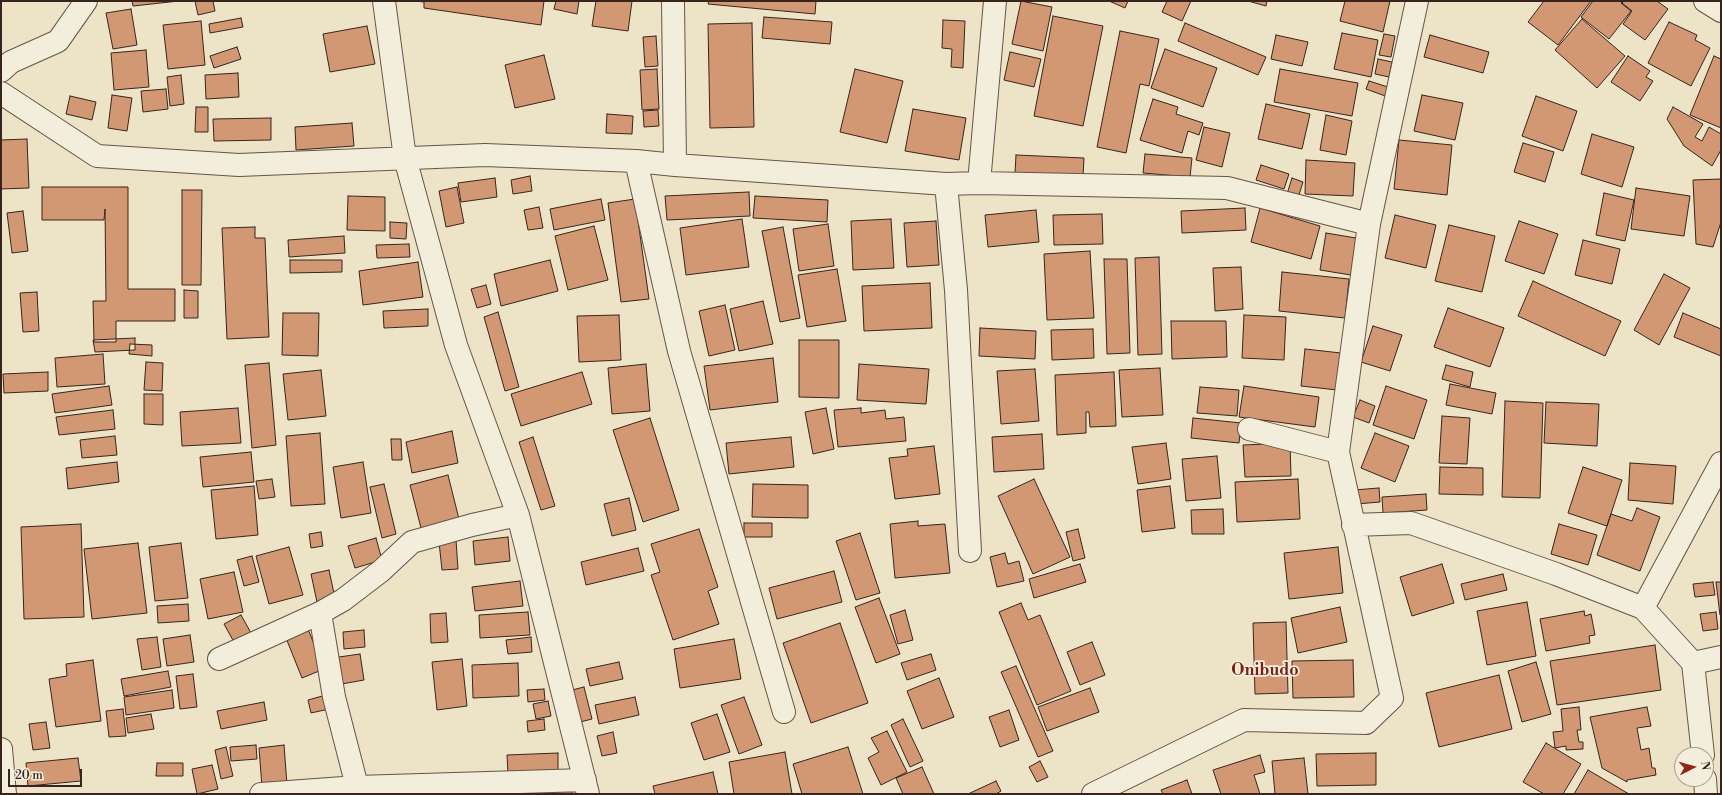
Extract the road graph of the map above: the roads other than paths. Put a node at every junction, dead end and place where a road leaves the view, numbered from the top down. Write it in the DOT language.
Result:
graph roads {
  1 [pos="86,1"];
  2 [pos="384,1"];
  3 [pos="673,1"];
  4 [pos="995,1"];
  5 [pos="1417,1"];
  6 [pos="1705,1"];
  7 [pos="1721,10"];
  8 [pos="1,71"];
  9 [pos="1,93"];
  10 [pos="405,158"];
  11 [pos="636,161"];
  12 [pos="675,165"];
  13 [pos="979,183"];
  14 [pos="946,184"];
  15 [pos="1369,224"];
  16 [pos="1249,429"];
  17 [pos="1338,452"];
  18 [pos="1721,463"];
  19 [pos="518,515"];
  20 [pos="1353,525"];
  21 [pos="970,551"];
  22 [pos="1644,608"];
  23 [pos="320,613"];
  24 [pos="1721,657"];
  25 [pos="219,659"];
  26 [pos="1694,663"];
  27 [pos="784,712"];
  28 [pos="1701,747"];
  29 [pos="1,749"];
  30 [pos="587,787"];
  31 [pos="358,791"];
  32 [pos="5,794"];
  33 [pos="261,794"];
  34 [pos="1093,794"];
  1 -- 8 [label="street"];
  2 -- 10 [label="street"];
  3 -- 12 [label="street"];
  4 -- 13 [label="street"];
  5 -- 15 [label="street"];
  6 -- 7 [label="street"];
  9 -- 10 [label="street"];
  10 -- 11 [label="street"];
  10 -- 19 [label="street"];
  11 -- 12 [label="street"];
  11 -- 27 [label="street"];
  12 -- 14 [label="street"];
  13 -- 14 [label="street"];
  13 -- 15 [label="street"];
  14 -- 21 [label="street"];
  15 -- 17 [label="street"];
  16 -- 17 [label="street"];
  17 -- 20 [label="street"];
  18 -- 22 [label="street"];
  19 -- 23 [label="street"];
  19 -- 30 [label="street"];
  20 -- 22 [label="street"];
  20 -- 34 [label="street"];
  22 -- 26 [label="street"];
  23 -- 25 [label="street"];
  23 -- 31 [label="street"];
  24 -- 26 [label="street"];
  26 -- 28 [label="street"];
  29 -- 32 [label="street"];
  30 -- 31 [label="street"];
  31 -- 33 [label="street"];
}
